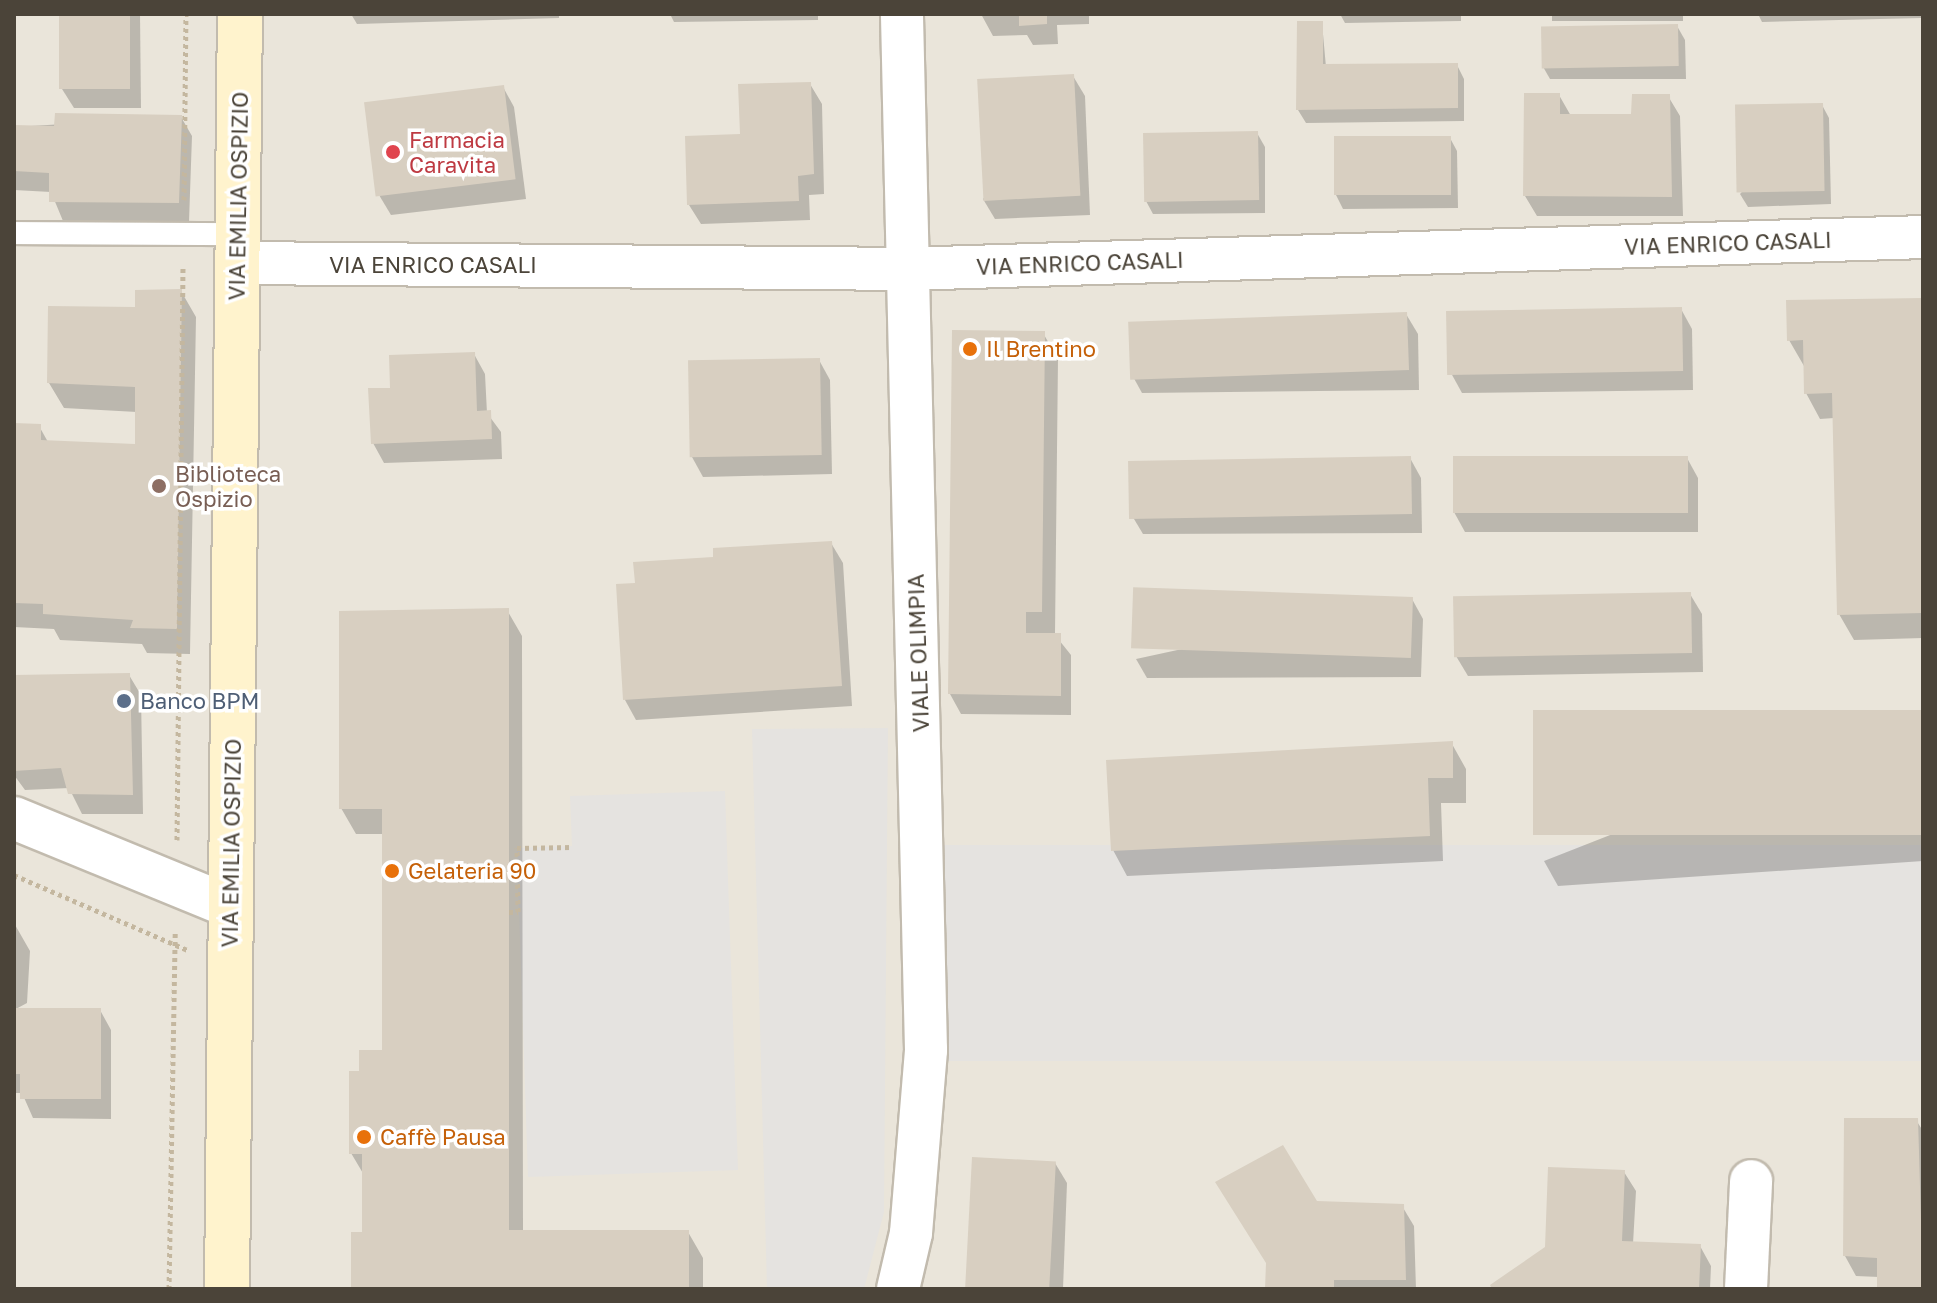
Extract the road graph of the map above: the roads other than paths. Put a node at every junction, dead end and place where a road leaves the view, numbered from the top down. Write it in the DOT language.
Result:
graph roads {
  1 [pos="240,14"];
  2 [pos="902,14"];
  3 [pos="14,233"];
  4 [pos="1923,237"];
  5 [pos="238,248"];
  6 [pos="906,269"];
  7 [pos="14,818"];
  8 [pos="231,907"];
  9 [pos="1751,1181"];
  10 [pos="227,1289"];
  11 [pos="898,1289"];
  12 [pos="1746,1289"];
  1 -- 5 [label="main road, VIA EMILIA OSPIZIO"];
  2 -- 6 [label="street, VIALE OLIMPIA"];
  3 -- 5 [label="lane"];
  4 -- 6 [label="street, VIA ENRICO CASALI"];
  5 -- 6 [label="street, VIA ENRICO CASALI"];
  5 -- 8 [label="main road, VIA EMILIA OSPIZIO"];
  6 -- 11 [label="street, VIALE OLIMPIA"];
  7 -- 8 [label="street"];
  8 -- 10 [label="main road, VIA EMILIA OSPIZIO"];
  9 -- 12 [label="street"];
}
